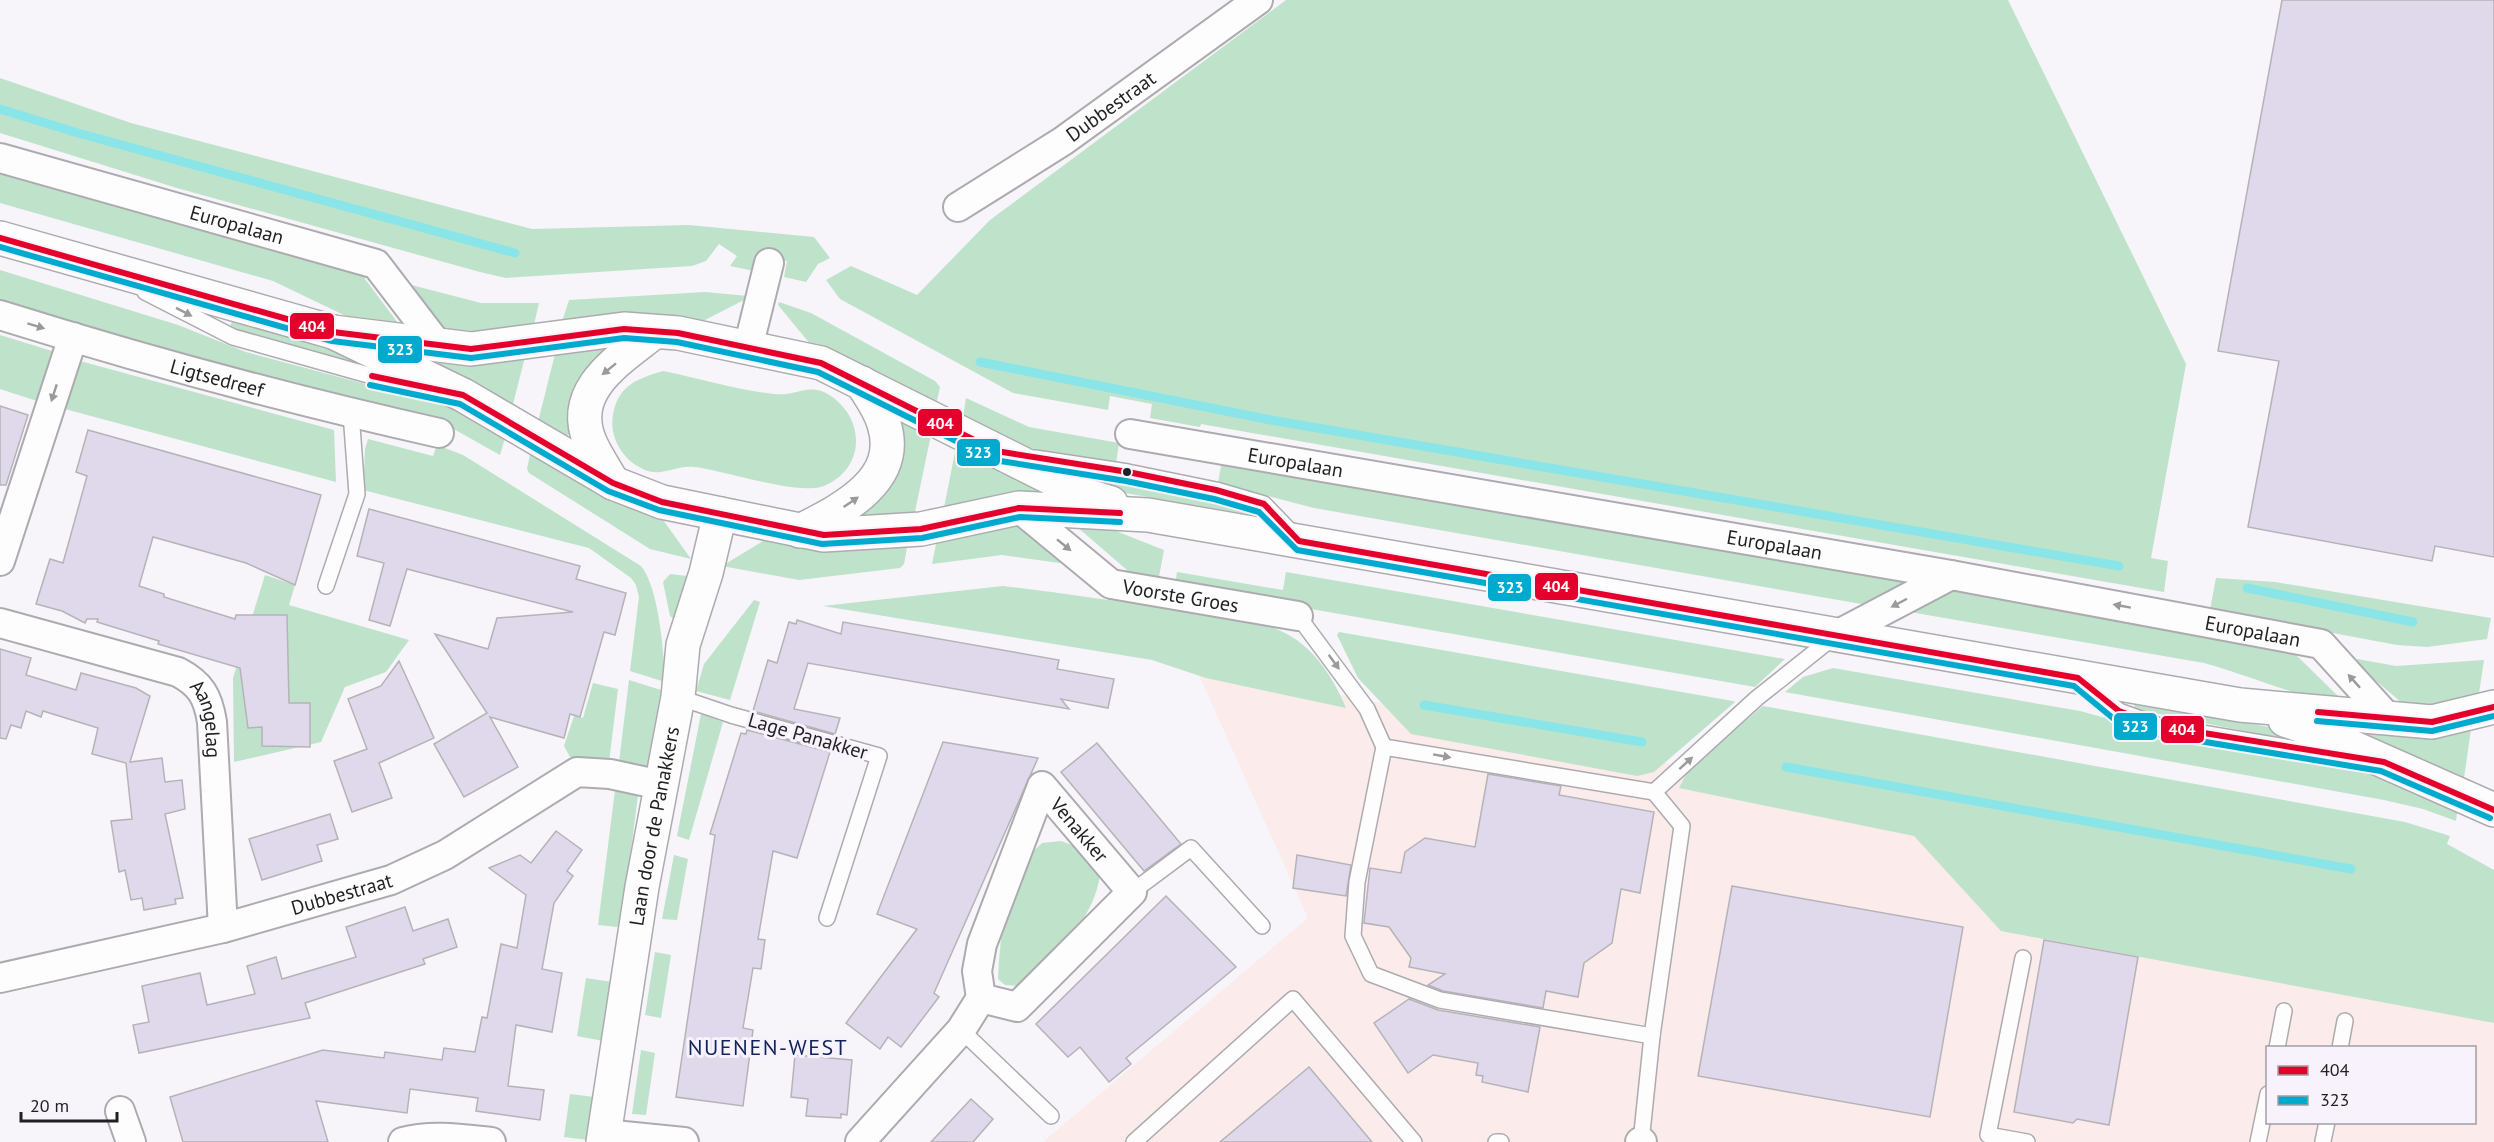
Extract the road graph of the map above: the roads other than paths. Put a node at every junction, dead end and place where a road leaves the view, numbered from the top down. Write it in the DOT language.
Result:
graph roads {
  1 [pos="1258,0"];
  2 [pos="0,158"];
  3 [pos="958,207"];
  4 [pos="0,238"];
  5 [pos="769,262"];
  6 [pos="94,266"];
  7 [pos="0,315"];
  8 [pos="333,332"];
  9 [pos="654,332"];
  10 [pos="73,338"];
  11 [pos="438,345"];
  12 [pos="748,348"];
  13 [pos="862,383"];
  14 [pos="463,396"];
  15 [pos="351,413"];
  16 [pos="439,433"];
  17 [pos="1130,434"];
  18 [pos="996,451"];
  19 [pos="613,483"];
  20 [pos="1019,508"];
  21 [pos="720,514"];
  22 [pos="1148,514"];
  23 [pos="800,531"];
  24 [pos="1299,541"];
  25 [pos="0,561"];
  26 [pos="1951,576"];
  27 [pos="326,586"];
  28 [pos="1298,616"];
  29 [pos="0,623"];
  30 [pos="1837,635"];
  31 [pos="2078,678"];
  32 [pos="678,697"];
  33 [pos="2240,705"];
  34 [pos="2494,707"];
  35 [pos="2388,718"];
  36 [pos="1384,747"];
  37 [pos="2384,762"];
  38 [pos="661,785"];
  39 [pos="1654,792"];
  40 [pos="2494,810"];
  41 [pos="1132,892"];
  42 [pos="827,918"];
  43 [pos="1262,926"];
  44 [pos="223,928"];
  45 [pos="2023,958"];
  46 [pos="0,978"];
  47 [pos="981,998"];
  48 [pos="2284,1011"];
  49 [pos="2345,1021"];
  50 [pos="961,1030"];
  51 [pos="1652,1035"];
  52 [pos="2277,1046"];
  53 [pos="2340,1046"];
  54 [pos="2266,1104"];
  55 [pos="120,1111"];
  56 [pos="1051,1116"];
  57 [pos="2327,1124"];
  58 [pos="603,1138"];
  59 [pos="131,1142"];
  60 [pos="403,1142"];
  61 [pos="491,1142"];
  62 [pos="684,1142"];
  63 [pos="860,1142"];
  64 [pos="1134,1142"];
  65 [pos="1414,1142"];
  66 [pos="1496,1142"];
  67 [pos="1501,1142"];
  68 [pos="1641,1142"];
  69 [pos="2027,1142"];
  70 [pos="2258,1142"];
  71 [pos="2324,1142"];
  1 -- 3 [label="street, Dubbestraat"];
  2 -- 11 [label="street, Europalaan"];
  4 -- 6 [label="main road"];
  5 -- 12 [label="street"];
  6 -- 8 [label="main road"];
  6 -- 14 [label="lane, one-way"];
  7 -- 10 [label="street, Ligtsedreef, one-way"];
  8 -- 11 [label="main road"];
  8 -- 14 [label="main road"];
  9 -- 11 [label="main road"];
  9 -- 12 [label="main road"];
  9 -- 19 [label="main road, one-way"];
  10 -- 15 [label="street, Ligtsedreef"];
  10 -- 25 [label="street, one-way"];
  12 -- 13 [label="main road"];
  13 -- 18 [label="main road"];
  23 -- 13 [label="main road, one-way"];
  14 -- 19 [label="main road"];
  15 -- 16 [label="street, Ligtsedreef"];
  15 -- 27 [label="lane"];
  17 -- 26 [label="street, Europalaan"];
  18 -- 22 [label="main road"];
  18 -- 24 [label="lane"];
  19 -- 21 [label="main road"];
  20 -- 22 [label="main road"];
  20 -- 23 [label="main road"];
  20 -- 28 [label="street, Voorste Groes, one-way"];
  21 -- 23 [label="main road"];
  21 -- 32 [label="main road, Laan door de Panakkers"];
  22 -- 24 [label="main road"];
  24 -- 30 [label="main road"];
  26 -- 30 [label="street, one-way"];
  35 -- 26 [label="street, Europalaan, one-way"];
  28 -- 36 [label="lane, one-way"];
  29 -- 44 [label="street, Aangelag"];
  30 -- 31 [label="main road"];
  39 -- 30 [label="lane, one-way"];
  31 -- 33 [label="main road"];
  31 -- 37 [label="lane"];
  32 -- 38 [label="main road, Laan door de Panakkers"];
  32 -- 42 [label="lane, Lage Panakker"];
  33 -- 35 [label="main road"];
  33 -- 37 [label="main road"];
  34 -- 35 [label="main road"];
  36 -- 39 [label="lane, one-way"];
  36 -- 51 [label="lane"];
  37 -- 40 [label="main road"];
  38 -- 44 [label="street, Dubbestraat"];
  38 -- 58 [label="main road, Laan door de Panakkers"];
  39 -- 51 [label="lane"];
  41 -- 43 [label="lane"];
  41 -- 47 [label="street"];
  41 -- 47 [label="street, Venakker"];
  44 -- 46 [label="street, Dubbestraat"];
  45 -- 69 [label="lane"];
  47 -- 50 [label="street"];
  48 -- 52 [label="lane"];
  49 -- 53 [label="lane"];
  50 -- 56 [label="lane"];
  50 -- 63 [label="street"];
  51 -- 68 [label="lane"];
  54 -- 70 [label="lane"];
  55 -- 59 [label="street"];
  57 -- 71 [label="lane"];
  58 -- 62 [label="street"];
  60 -- 61 [label="street"];
  64 -- 65 [label="lane"];
  66 -- 67 [label="lane"];
}
